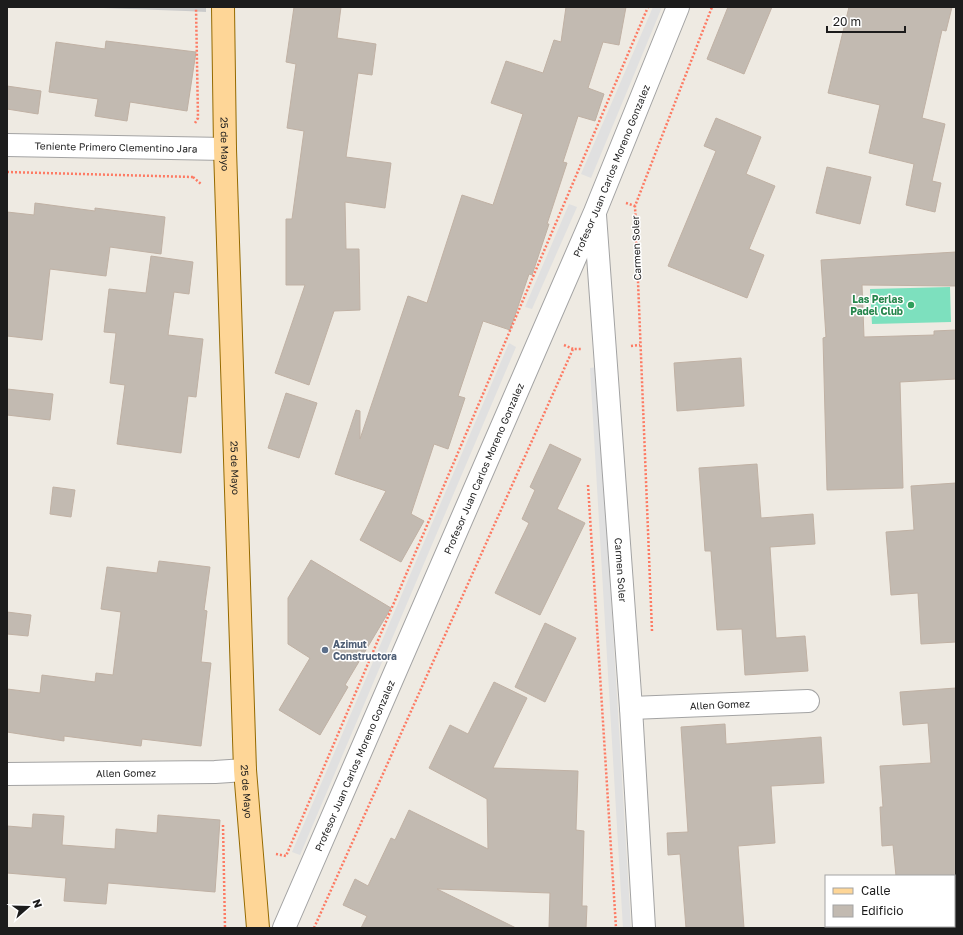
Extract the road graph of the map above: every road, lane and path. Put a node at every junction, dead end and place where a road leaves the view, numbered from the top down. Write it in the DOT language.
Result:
graph roads {
  1 [pos="196,7"];
  2 [pos="223,7"];
  3 [pos="648,7"];
  4 [pos="678,7"];
  5 [pos="712,7"];
  6 [pos="195,123"];
  7 [pos="7,145"];
  8 [pos="225,149"];
  9 [pos="7,172"];
  10 [pos="193,177"];
  11 [pos="573,183"];
  12 [pos="577,185"];
  13 [pos="625,202"];
  14 [pos="635,206"];
  15 [pos="595,212"];
  16 [pos="513,324"];
  17 [pos="516,326"];
  18 [pos="564,344"];
  19 [pos="640,345"];
  20 [pos="632,346"];
  21 [pos="573,349"];
  22 [pos="580,357"];
  23 [pos="588,484"];
  24 [pos="652,635"];
  25 [pos="808,701"];
  26 [pos="631,708"];
  27 [pos="245,770"];
  28 [pos="7,774"];
  29 [pos="223,817"];
  30 [pos="271,853"];
  31 [pos="225,928"];
  32 [pos="258,928"];
  33 [pos="284,928"];
  34 [pos="314,928"];
  35 [pos="616,928"];
  36 [pos="644,928"];
  1 -- 6 [label="path"];
  2 -- 8 [label="main road, 25 de Mayo"];
  3 -- 11 [label="path"];
  4 -- 15 [label="street, Profesor Juan Carlos Moreno Gonzalez"];
  5 -- 14 [label="path"];
  7 -- 8 [label="street, Teniente Primero Clementino Jara"];
  8 -- 27 [label="main road, 25 de Mayo"];
  9 -- 10 [label="path"];
  11 -- 12 [label="path"];
  11 -- 16 [label="path"];
  13 -- 14 [label="path"];
  14 -- 19 [label="path, Carmen Soler"];
  15 -- 26 [label="street, Carmen Soler"];
  15 -- 33 [label="street, Profesor Juan Carlos Moreno Gonzalez"];
  16 -- 17 [label="path"];
  16 -- 30 [label="path"];
  18 -- 21 [label="path"];
  19 -- 20 [label="path"];
  19 -- 24 [label="path, Carmen Soler"];
  21 -- 22 [label="path"];
  21 -- 34 [label="path"];
  23 -- 35 [label="path"];
  25 -- 26 [label="street, Allen Gomez"];
  26 -- 36 [label="street, Carmen Soler"];
  27 -- 28 [label="street, Allen Gomez"];
  27 -- 32 [label="main road, 25 de Mayo"];
  29 -- 31 [label="path"];
}
